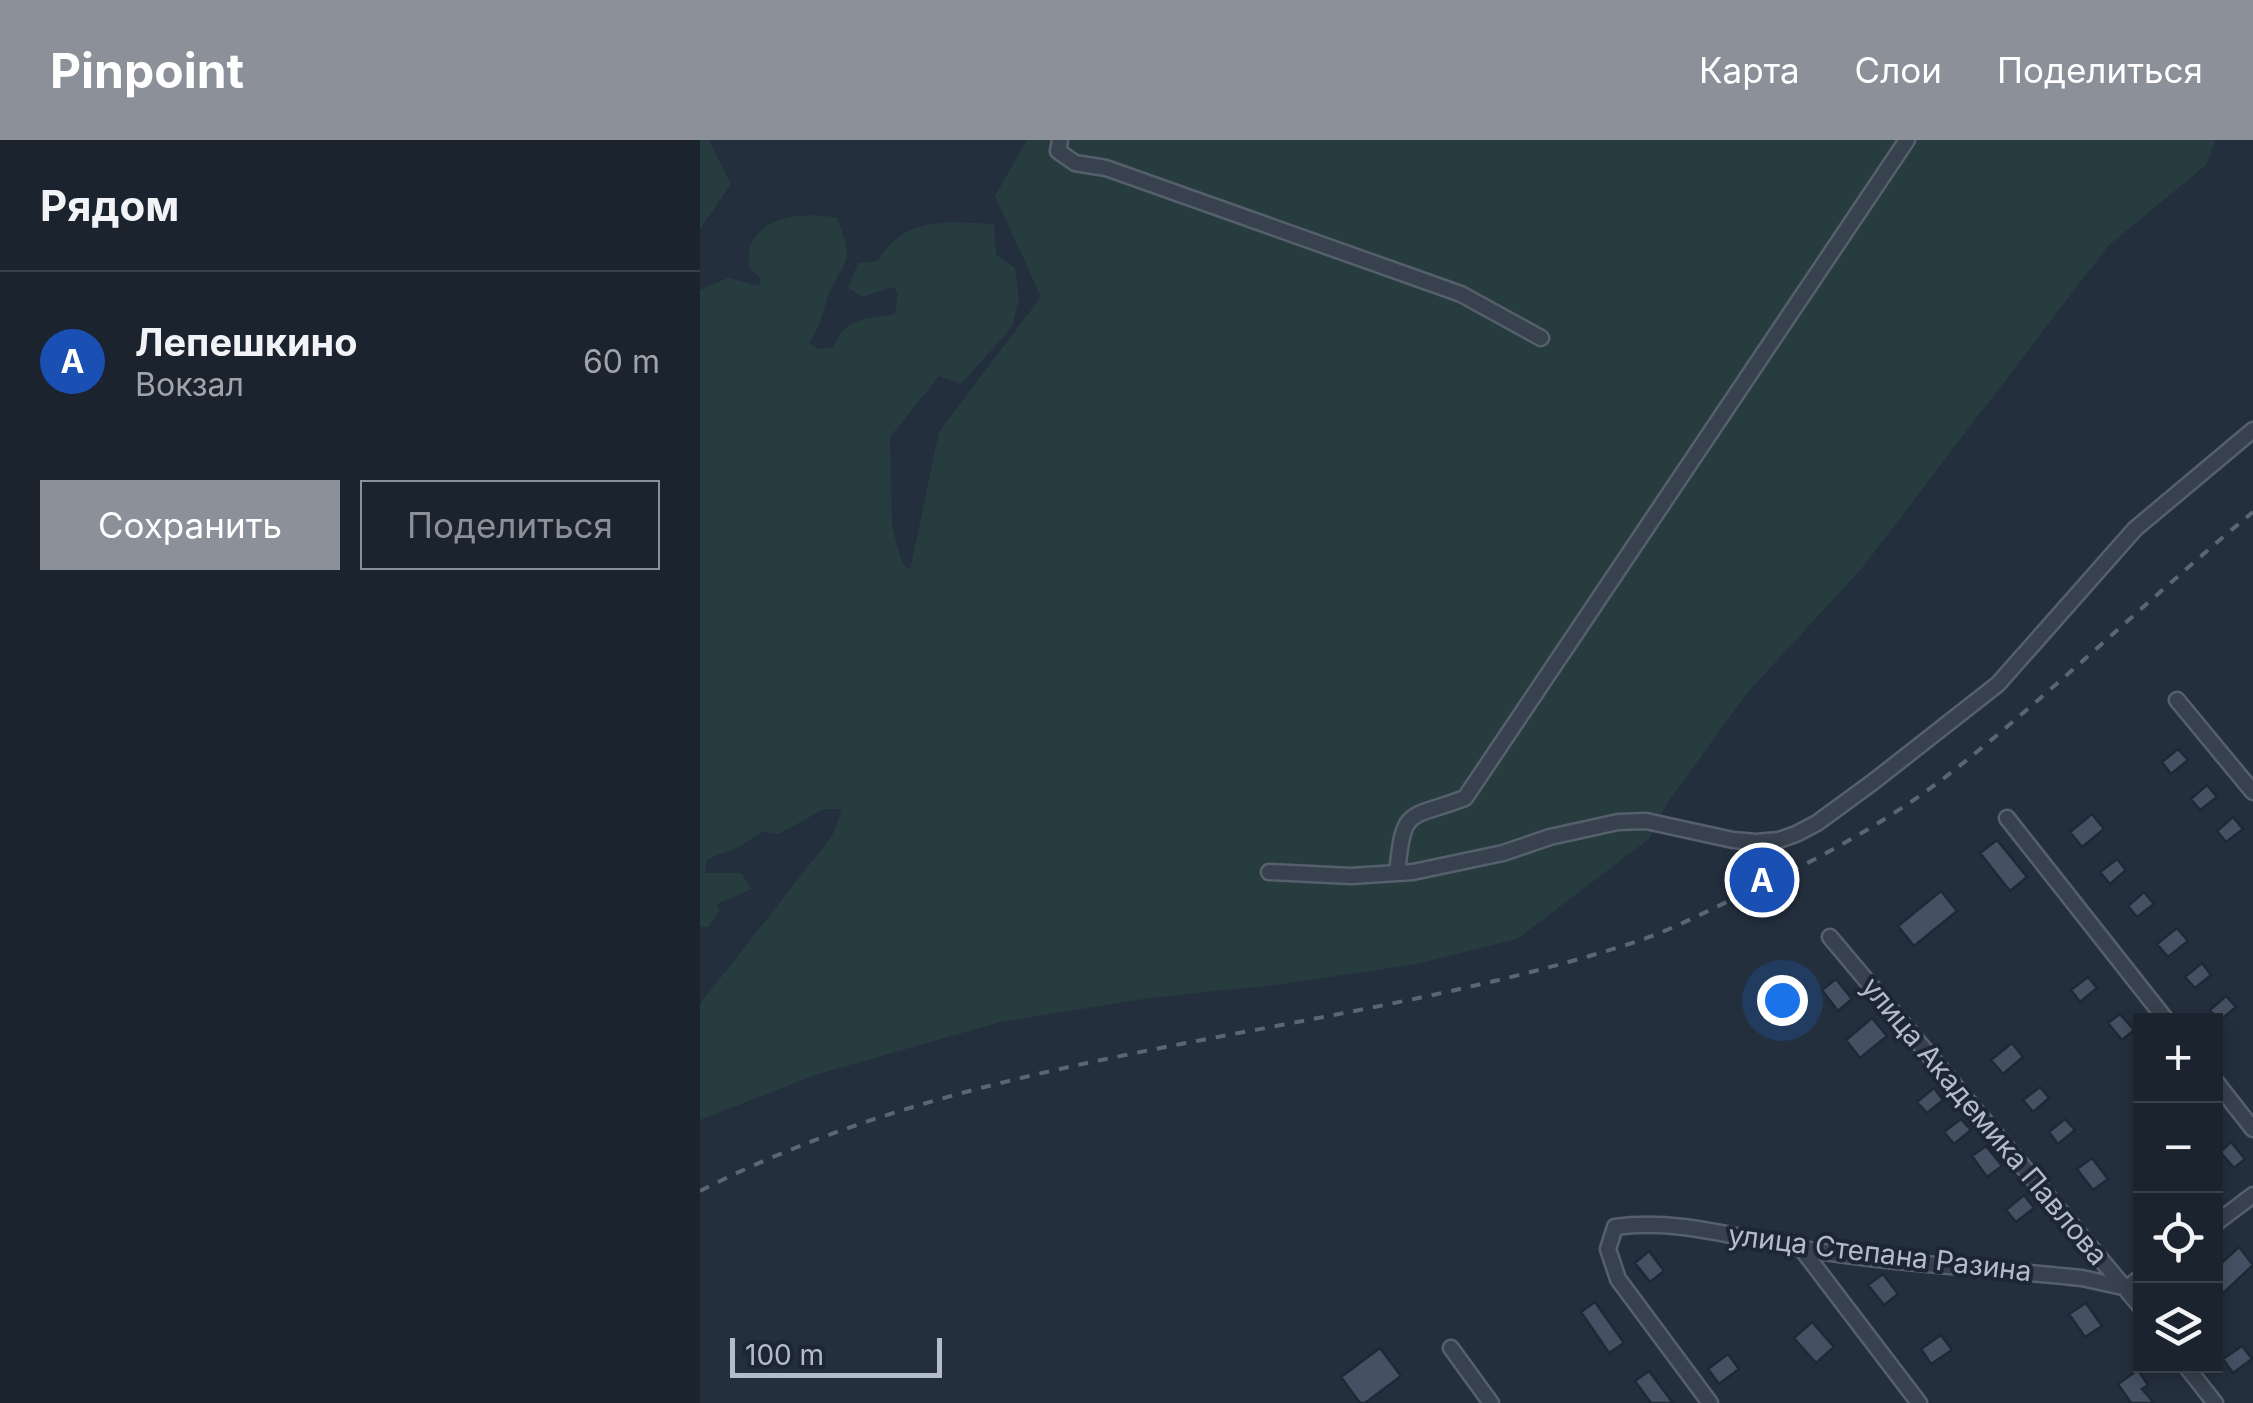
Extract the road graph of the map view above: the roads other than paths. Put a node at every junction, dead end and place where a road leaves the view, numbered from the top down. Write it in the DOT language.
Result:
graph roads {
  1 [pos="1060,140"];
  2 [pos="1906,140"];
  3 [pos="1541,338"];
  4 [pos="2253,430"];
  5 [pos="2177,700"];
  6 [pos="2253,792"];
  7 [pos="2007,818"];
  8 [pos="1269,872"];
  9 [pos="1398,873"];
  10 [pos="1830,937"];
  11 [pos="2161,1013"];
  12 [pos="2223,1091"];
  13 [pos="2253,1130"];
  14 [pos="2253,1195"];
  15 [pos="2223,1218"];
  16 [pos="1801,1248"];
  17 [pos="2133,1283"];
  18 [pos="2126,1288"];
  19 [pos="2133,1297"];
  20 [pos="1451,1348"];
  21 [pos="2191,1373"];
  22 [pos="1491,1403"];
  23 [pos="1710,1403"];
  24 [pos="1919,1403"];
  25 [pos="2215,1403"];
  1 -- 3 [label="street"];
  2 -- 9 [label="street"];
  4 -- 9 [label="street"];
  5 -- 6 [label="street"];
  7 -- 11 [label="street"];
  8 -- 9 [label="street"];
  10 -- 18 [label="street, улица Академика Павлова"];
  12 -- 13 [label="street"];
  14 -- 15 [label="street"];
  16 -- 18 [label="street, улица Степана Разина"];
  16 -- 23 [label="street, улица Степана Разина"];
  16 -- 24 [label="street"];
  17 -- 18 [label="street"];
  18 -- 19 [label="street, улица Академика Павлова"];
  20 -- 22 [label="street"];
  21 -- 25 [label="street"];
}
